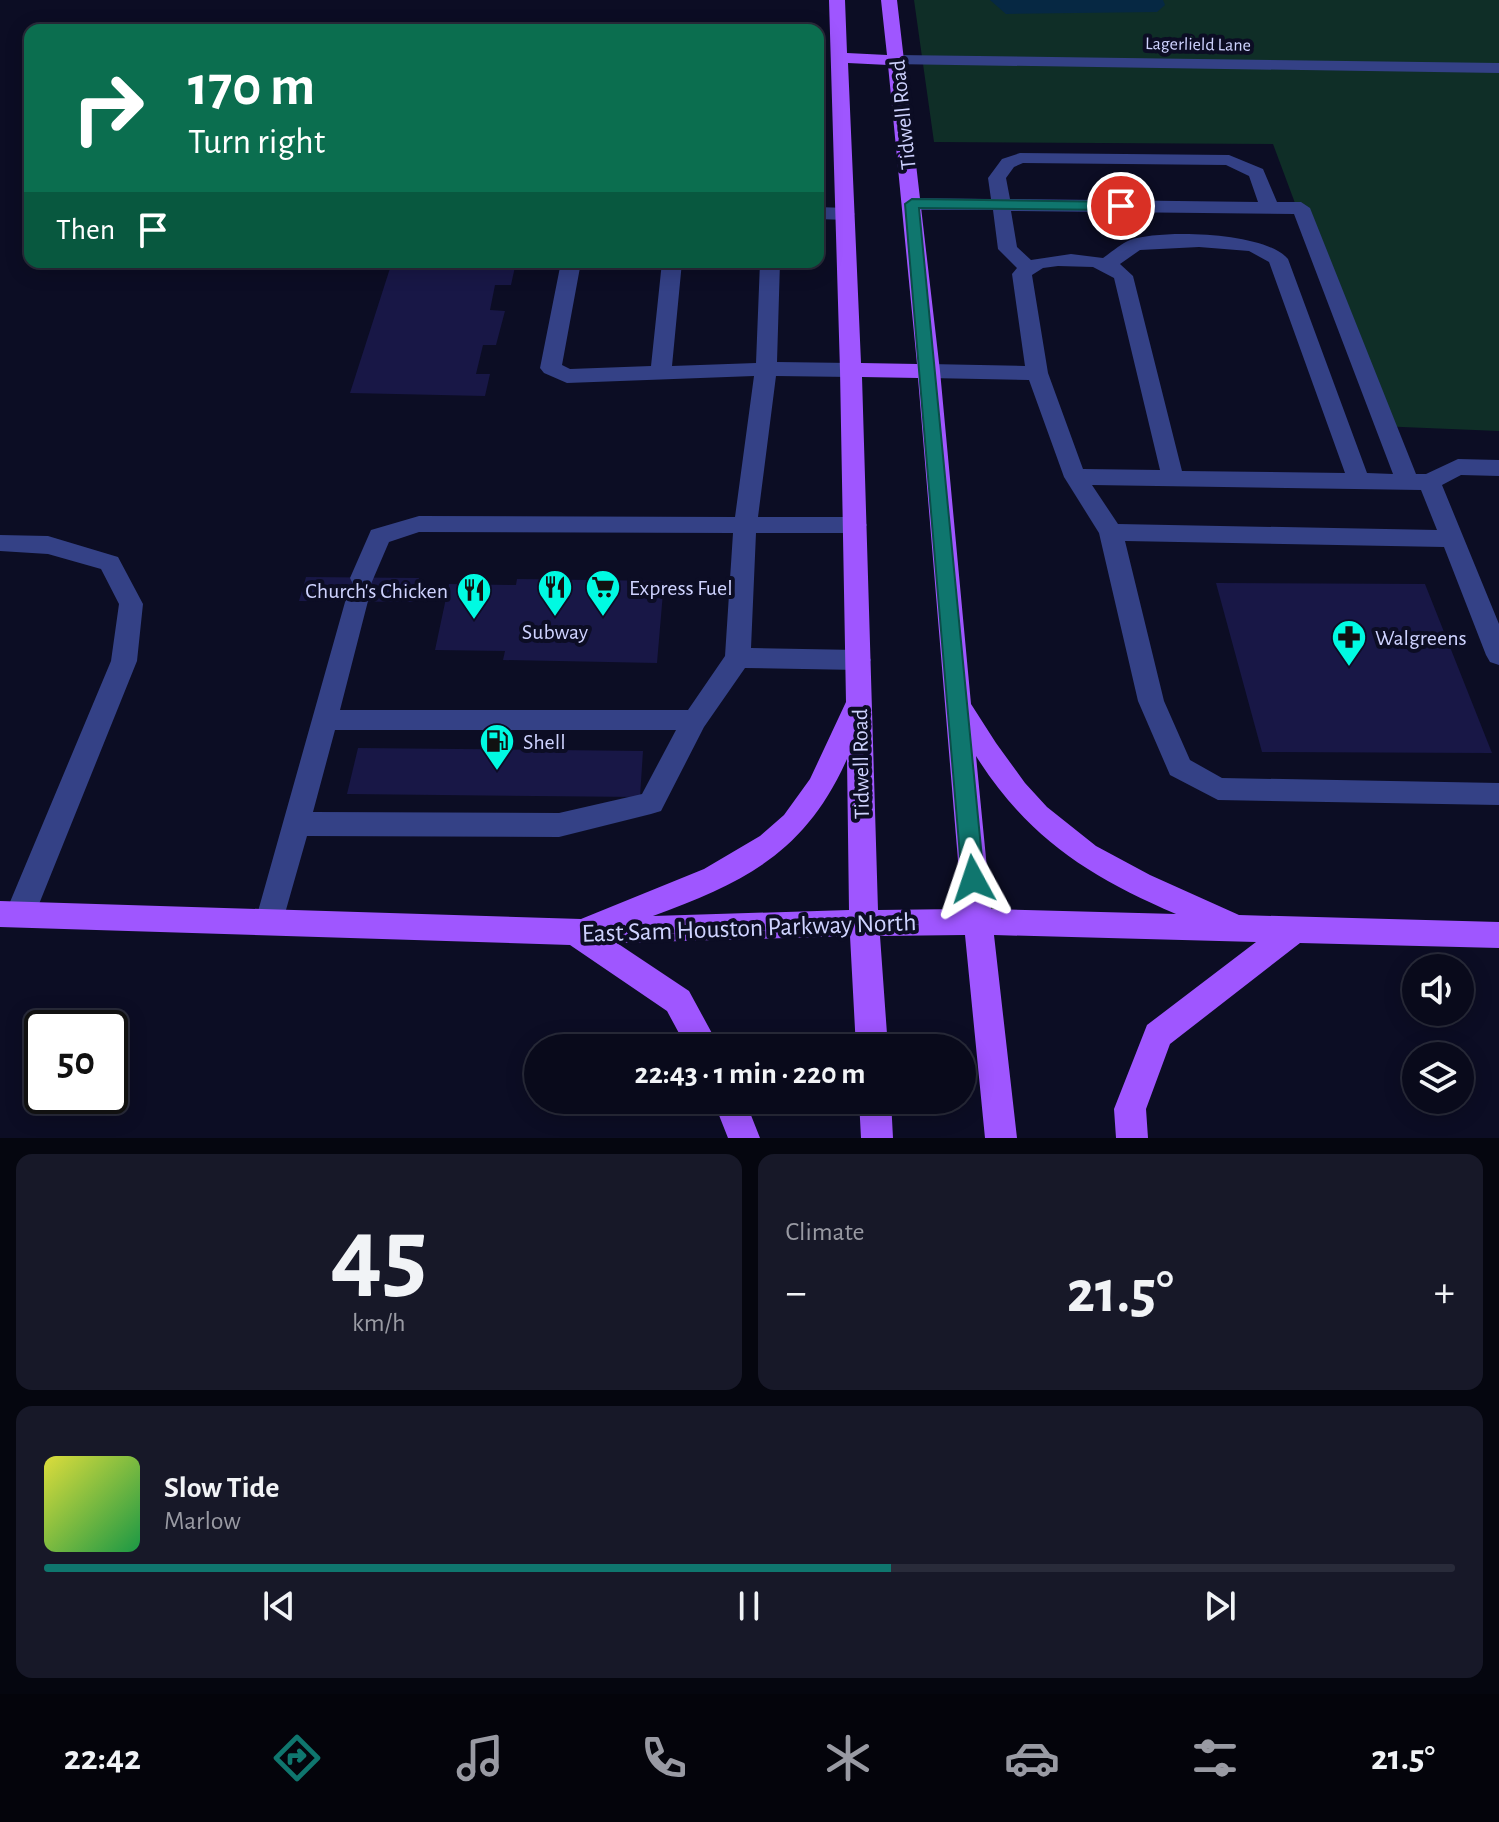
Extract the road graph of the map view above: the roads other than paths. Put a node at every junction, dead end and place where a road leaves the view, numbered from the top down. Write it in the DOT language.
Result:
graph roads {
  1 [pos="837,0"];
  2 [pos="889,0"];
  3 [pos="839,58"];
  4 [pos="897,60"];
  5 [pos="1499,68"];
  6 [pos="912,204"];
  7 [pos="1001,205"];
  8 [pos="1270,208"];
  9 [pos="824,213"];
  10 [pos="846,214"];
  11 [pos="1106,265"];
  12 [pos="1027,266"];
  13 [pos="570,268"];
  14 [pos="671,268"];
  15 [pos="770,268"];
  16 [pos="766,369"];
  17 [pos="851,370"];
  18 [pos="929,371"];
  19 [pos="1037,373"];
  20 [pos="661,374"];
  21 [pos="1499,468"];
  22 [pos="1075,477"];
  23 [pos="1173,479"];
  24 [pos="1359,481"];
  25 [pos="1418,482"];
  26 [pos="745,525"];
  27 [pos="855,525"];
  28 [pos="1111,532"];
  29 [pos="1452,539"];
  30 [pos="0,543"];
  31 [pos="1499,655"];
  32 [pos="738,658"];
  33 [pos="858,660"];
  34 [pos="859,702"];
  35 [pos="958,705"];
  36 [pos="324,720"];
  37 [pos="695,720"];
  38 [pos="1499,794"];
  39 [pos="296,824"];
  40 [pos="10,914"];
  41 [pos="270,922"];
  42 [pos="864,922"];
  43 [pos="976,922"];
  44 [pos="1240,927"];
  45 [pos="1297,928"];
  46 [pos="575,932"];
  47 [pos="1499,935"];
  48 [pos="696,1034"];
  49 [pos="871,1034"];
  50 [pos="735,1114"];
  51 [pos="876,1114"];
  52 [pos="744,1138"];
  53 [pos="877,1138"];
  54 [pos="1001,1138"];
  55 [pos="1132,1138"];
  1 -- 3 [label="main road, Tidwell Road"];
  2 -- 4 [label="main road, Tidwell Road"];
  3 -- 4 [label="main road"];
  3 -- 10 [label="main road, Tidwell Road"];
  4 -- 5 [label="street, Lagerlield Lane"];
  4 -- 6 [label="main road, Tidwell Road"];
  6 -- 7 [label="street"];
  6 -- 18 [label="main road, Tidwell Road"];
  7 -- 8 [label="street"];
  7 -- 8 [label="street"];
  7 -- 12 [label="street"];
  8 -- 25 [label="street"];
  9 -- 10 [label="street"];
  10 -- 17 [label="main road, Tidwell Road"];
  11 -- 12 [label="street"];
  11 -- 23 [label="street"];
  11 -- 24 [label="street"];
  12 -- 19 [label="street"];
  13 -- 20 [label="street"];
  14 -- 20 [label="street"];
  15 -- 16 [label="street"];
  16 -- 17 [label="street"];
  16 -- 20 [label="street"];
  16 -- 26 [label="street"];
  17 -- 18 [label="main road"];
  17 -- 27 [label="main road, Tidwell Road"];
  18 -- 19 [label="street"];
  18 -- 35 [label="main road, Tidwell Road"];
  19 -- 22 [label="street"];
  21 -- 25 [label="street"];
  22 -- 23 [label="street"];
  22 -- 28 [label="street"];
  23 -- 24 [label="street"];
  24 -- 25 [label="street"];
  25 -- 29 [label="street"];
  26 -- 27 [label="street"];
  26 -- 32 [label="street"];
  26 -- 36 [label="street"];
  27 -- 33 [label="main road, Tidwell Road"];
  28 -- 29 [label="street"];
  28 -- 38 [label="street"];
  29 -- 31 [label="street"];
  30 -- 40 [label="street"];
  32 -- 33 [label="street"];
  32 -- 37 [label="street"];
  33 -- 34 [label="main road, Tidwell Road"];
  34 -- 42 [label="main road, Tidwell Road"];
  34 -- 46 [label="main road"];
  35 -- 43 [label="main road, Tidwell Road"];
  35 -- 44 [label="main road"];
  36 -- 37 [label="street"];
  36 -- 39 [label="street"];
  37 -- 39 [label="street"];
  39 -- 41 [label="street"];
  40 -- 41 [label="main road, East Sam Houston Parkway North"];
  41 -- 46 [label="main road, East Sam Houston Parkway North"];
  42 -- 43 [label="main road, East Sam Houston Parkway North"];
  42 -- 46 [label="main road, East Sam Houston Parkway North"];
  42 -- 49 [label="main road, Tidwell Road"];
  43 -- 44 [label="main road, East Sam Houston Parkway North"];
  43 -- 54 [label="main road, Tidwell Road"];
  44 -- 45 [label="main road, East Sam Houston Parkway North"];
  45 -- 47 [label="main road, East Sam Houston Parkway North"];
  45 -- 55 [label="main road"];
  46 -- 48 [label="main road"];
  50 -- 52 [label="main road"];
  51 -- 53 [label="main road"];
}
